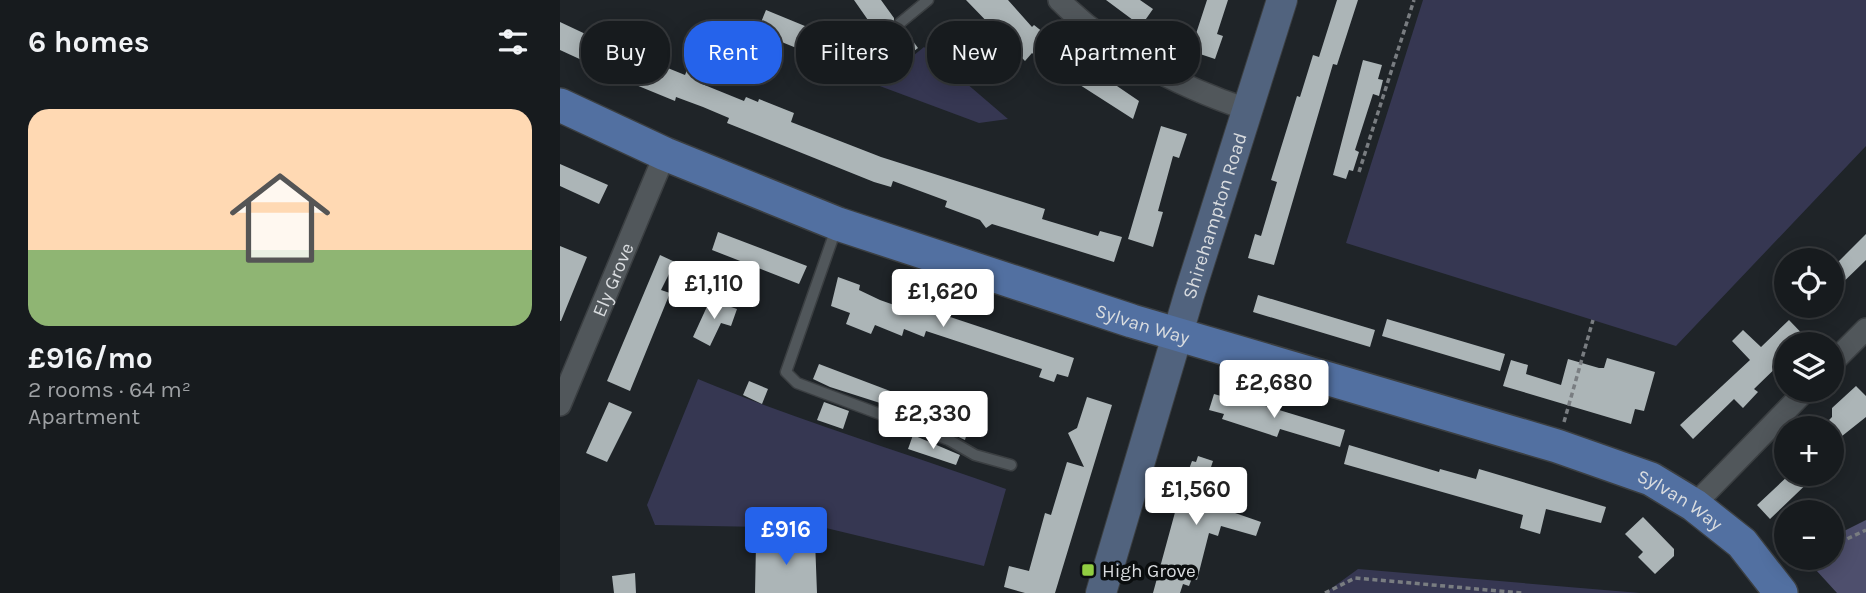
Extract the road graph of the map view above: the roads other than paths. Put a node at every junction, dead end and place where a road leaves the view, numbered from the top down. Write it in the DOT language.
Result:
graph roads {
  1 [pos="928,0"];
  2 [pos="1059,0"];
  3 [pos="1282,0"];
  4 [pos="902,21"];
  5 [pos="560,105"];
  6 [pos="1249,110"];
  7 [pos="665,154"];
  8 [pos="838,224"];
  9 [pos="1866,329"];
  10 [pos="1177,334"];
  11 [pos="1844,351"];
  12 [pos="1794,402"];
  13 [pos="560,405"];
  14 [pos="1011,465"];
  15 [pos="1694,505"];
  16 [pos="1789,580"];
  17 [pos="1101,593"];
  1 -- 4 [label="lane"];
  2 -- 6 [label="street"];
  3 -- 6 [label="main road, Shirehampton Road"];
  5 -- 7 [label="main road, Sylvan Way"];
  6 -- 10 [label="main road, Shirehampton Road"];
  7 -- 8 [label="main road, Sylvan Way"];
  7 -- 13 [label="street, Ely Grove"];
  8 -- 10 [label="main road, Sylvan Way"];
  8 -- 14 [label="lane"];
  9 -- 11 [label="street"];
  10 -- 15 [label="main road, Sylvan Way"];
  10 -- 17 [label="main road, Shirehampton Road"];
  12 -- 15 [label="street"];
  15 -- 16 [label="main road, Sylvan Way"];
}
